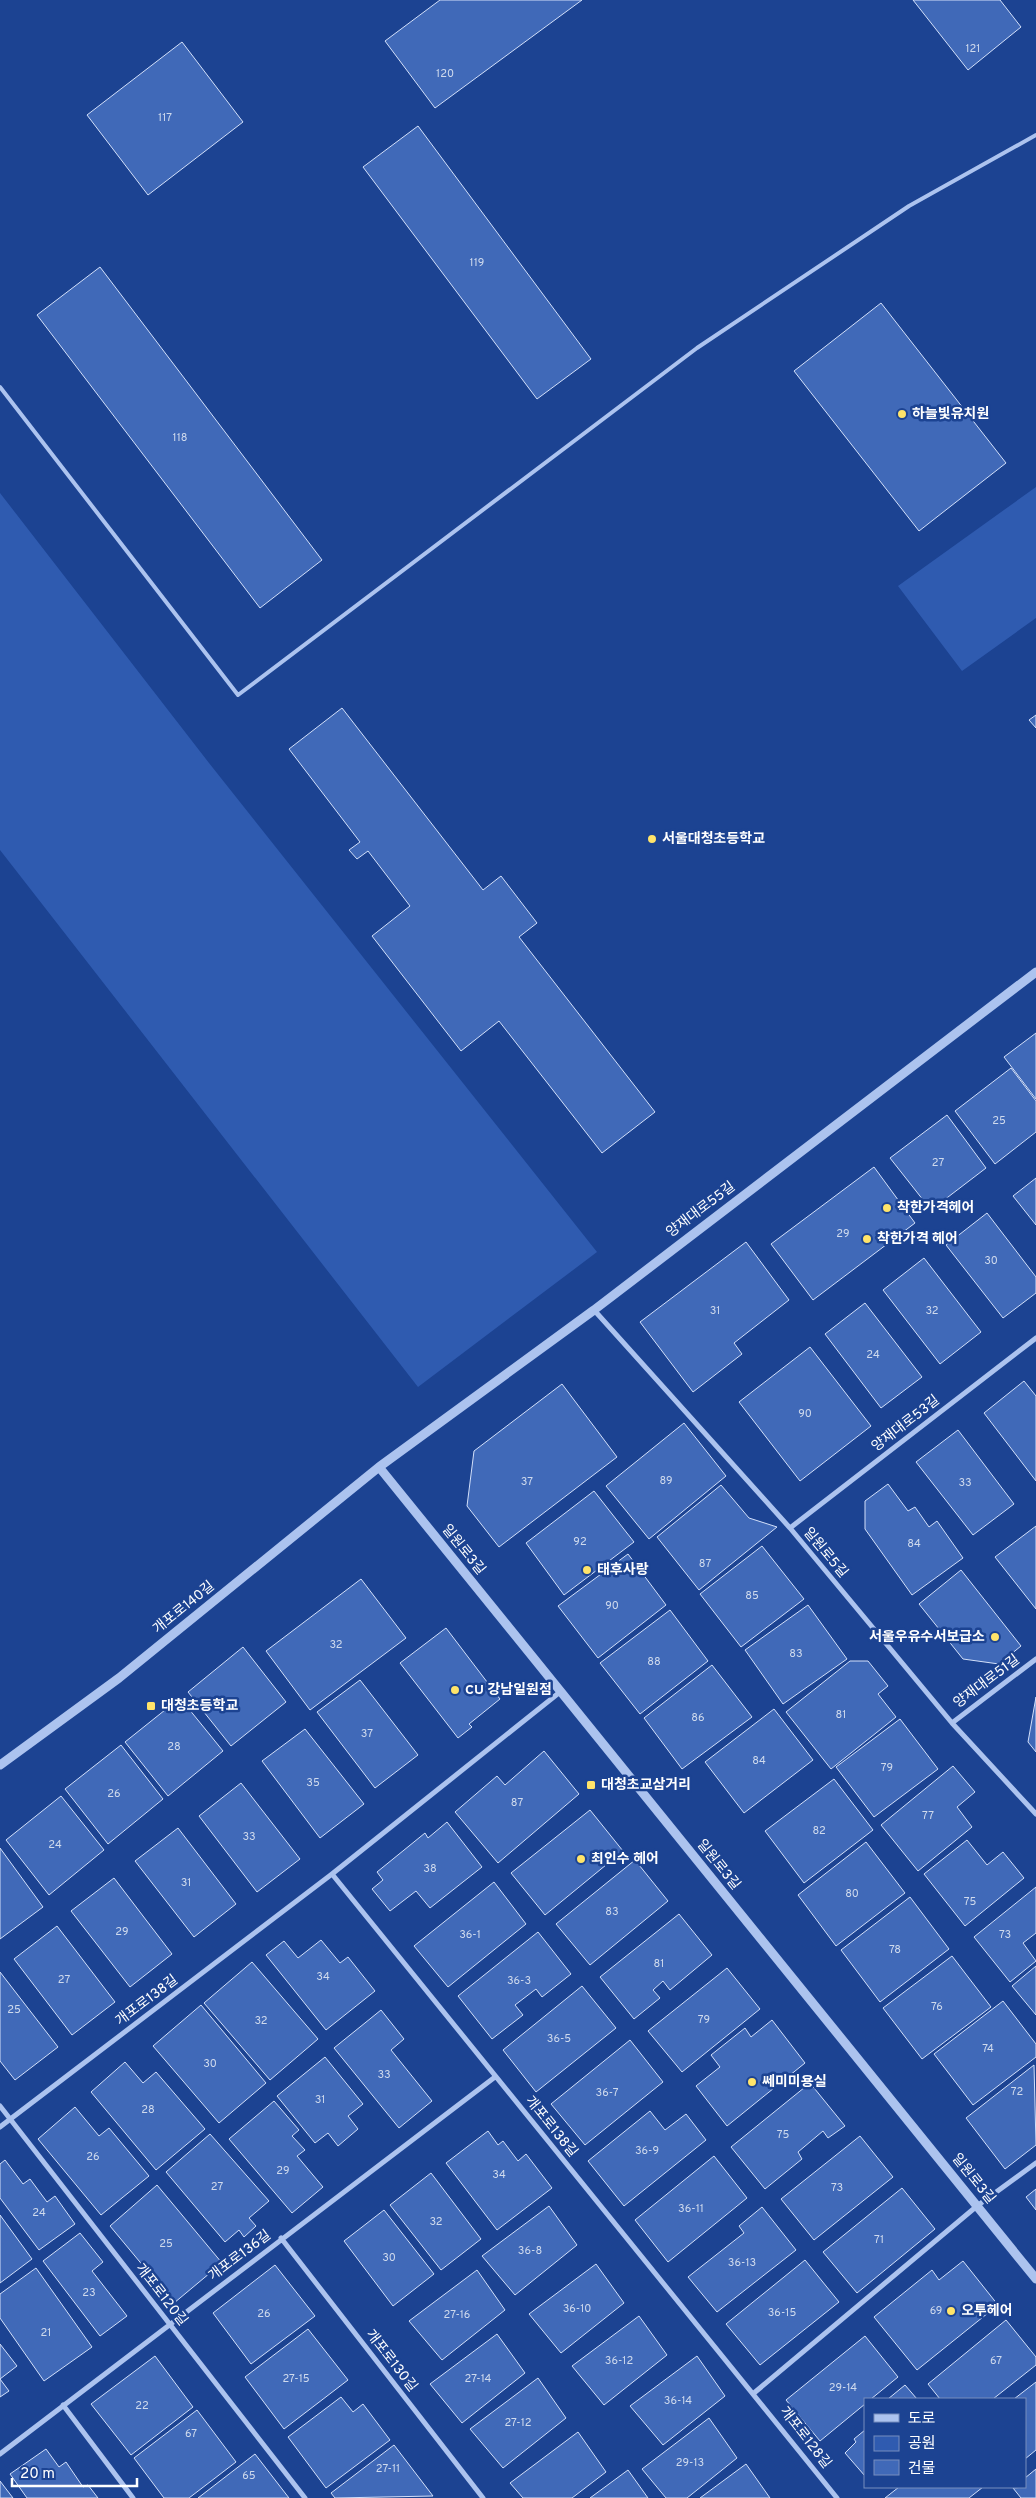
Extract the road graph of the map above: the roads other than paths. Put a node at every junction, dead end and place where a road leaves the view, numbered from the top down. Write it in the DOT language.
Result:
graph roads {
  1 [pos="1036,135"];
  2 [pos="0,387"];
  3 [pos="1036,972"];
  4 [pos="594,1310"];
  5 [pos="1036,1338"];
  6 [pos="380,1467"];
  7 [pos="790,1528"];
  8 [pos="1036,1660"];
  9 [pos="560,1692"];
  10 [pos="952,1723"];
  11 [pos="0,1765"];
  12 [pos="1036,1814"];
  13 [pos="332,1874"];
  14 [pos="495,2077"];
  15 [pos="0,2106"];
  16 [pos="10,2119"];
  17 [pos="0,2127"];
  18 [pos="1036,2163"];
  19 [pos="977,2206"];
  20 [pos="282,2238"];
  21 [pos="1036,2279"];
  22 [pos="170,2324"];
  23 [pos="754,2393"];
  24 [pos="63,2405"];
  25 [pos="0,2454"];
  26 [pos="133,2498"];
  27 [pos="305,2498"];
  28 [pos="483,2498"];
  29 [pos="837,2498"];
  1 -- 2 [label="lane"];
  3 -- 4 [label="street, 양재대로55길"];
  4 -- 6 [label="street, 양재대로55길"];
  4 -- 7 [label="street, 일원로5길"];
  5 -- 7 [label="street, 양재대로53길"];
  6 -- 9 [label="street, 일원로3길"];
  6 -- 11 [label="street, 개포로140길"];
  7 -- 10 [label="street, 일원로5길"];
  8 -- 10 [label="street, 양재대로51길"];
  9 -- 13 [label="street, 개포로138길"];
  9 -- 19 [label="street, 일원로3길"];
  10 -- 12 [label="street, 일원로5길"];
  13 -- 14 [label="street, 개포로138길"];
  13 -- 16 [label="street, 개포로138길"];
  14 -- 20 [label="street, 개포로136길"];
  14 -- 23 [label="street, 개포로138길"];
  15 -- 16 [label="street, 개포로120길"];
  16 -- 17 [label="street, 개포로138길"];
  16 -- 22 [label="street, 개포로120길"];
  18 -- 19 [label="street"];
  19 -- 21 [label="street, 일원로3길"];
  19 -- 23 [label="street"];
  20 -- 22 [label="street, 개포로136길"];
  20 -- 28 [label="street, 개포로130길"];
  22 -- 24 [label="street, 개포로136길"];
  22 -- 27 [label="street, 개포로120길"];
  23 -- 29 [label="street, 개포로128길"];
  24 -- 25 [label="street, 개포로136길"];
  24 -- 26 [label="street"];
}
